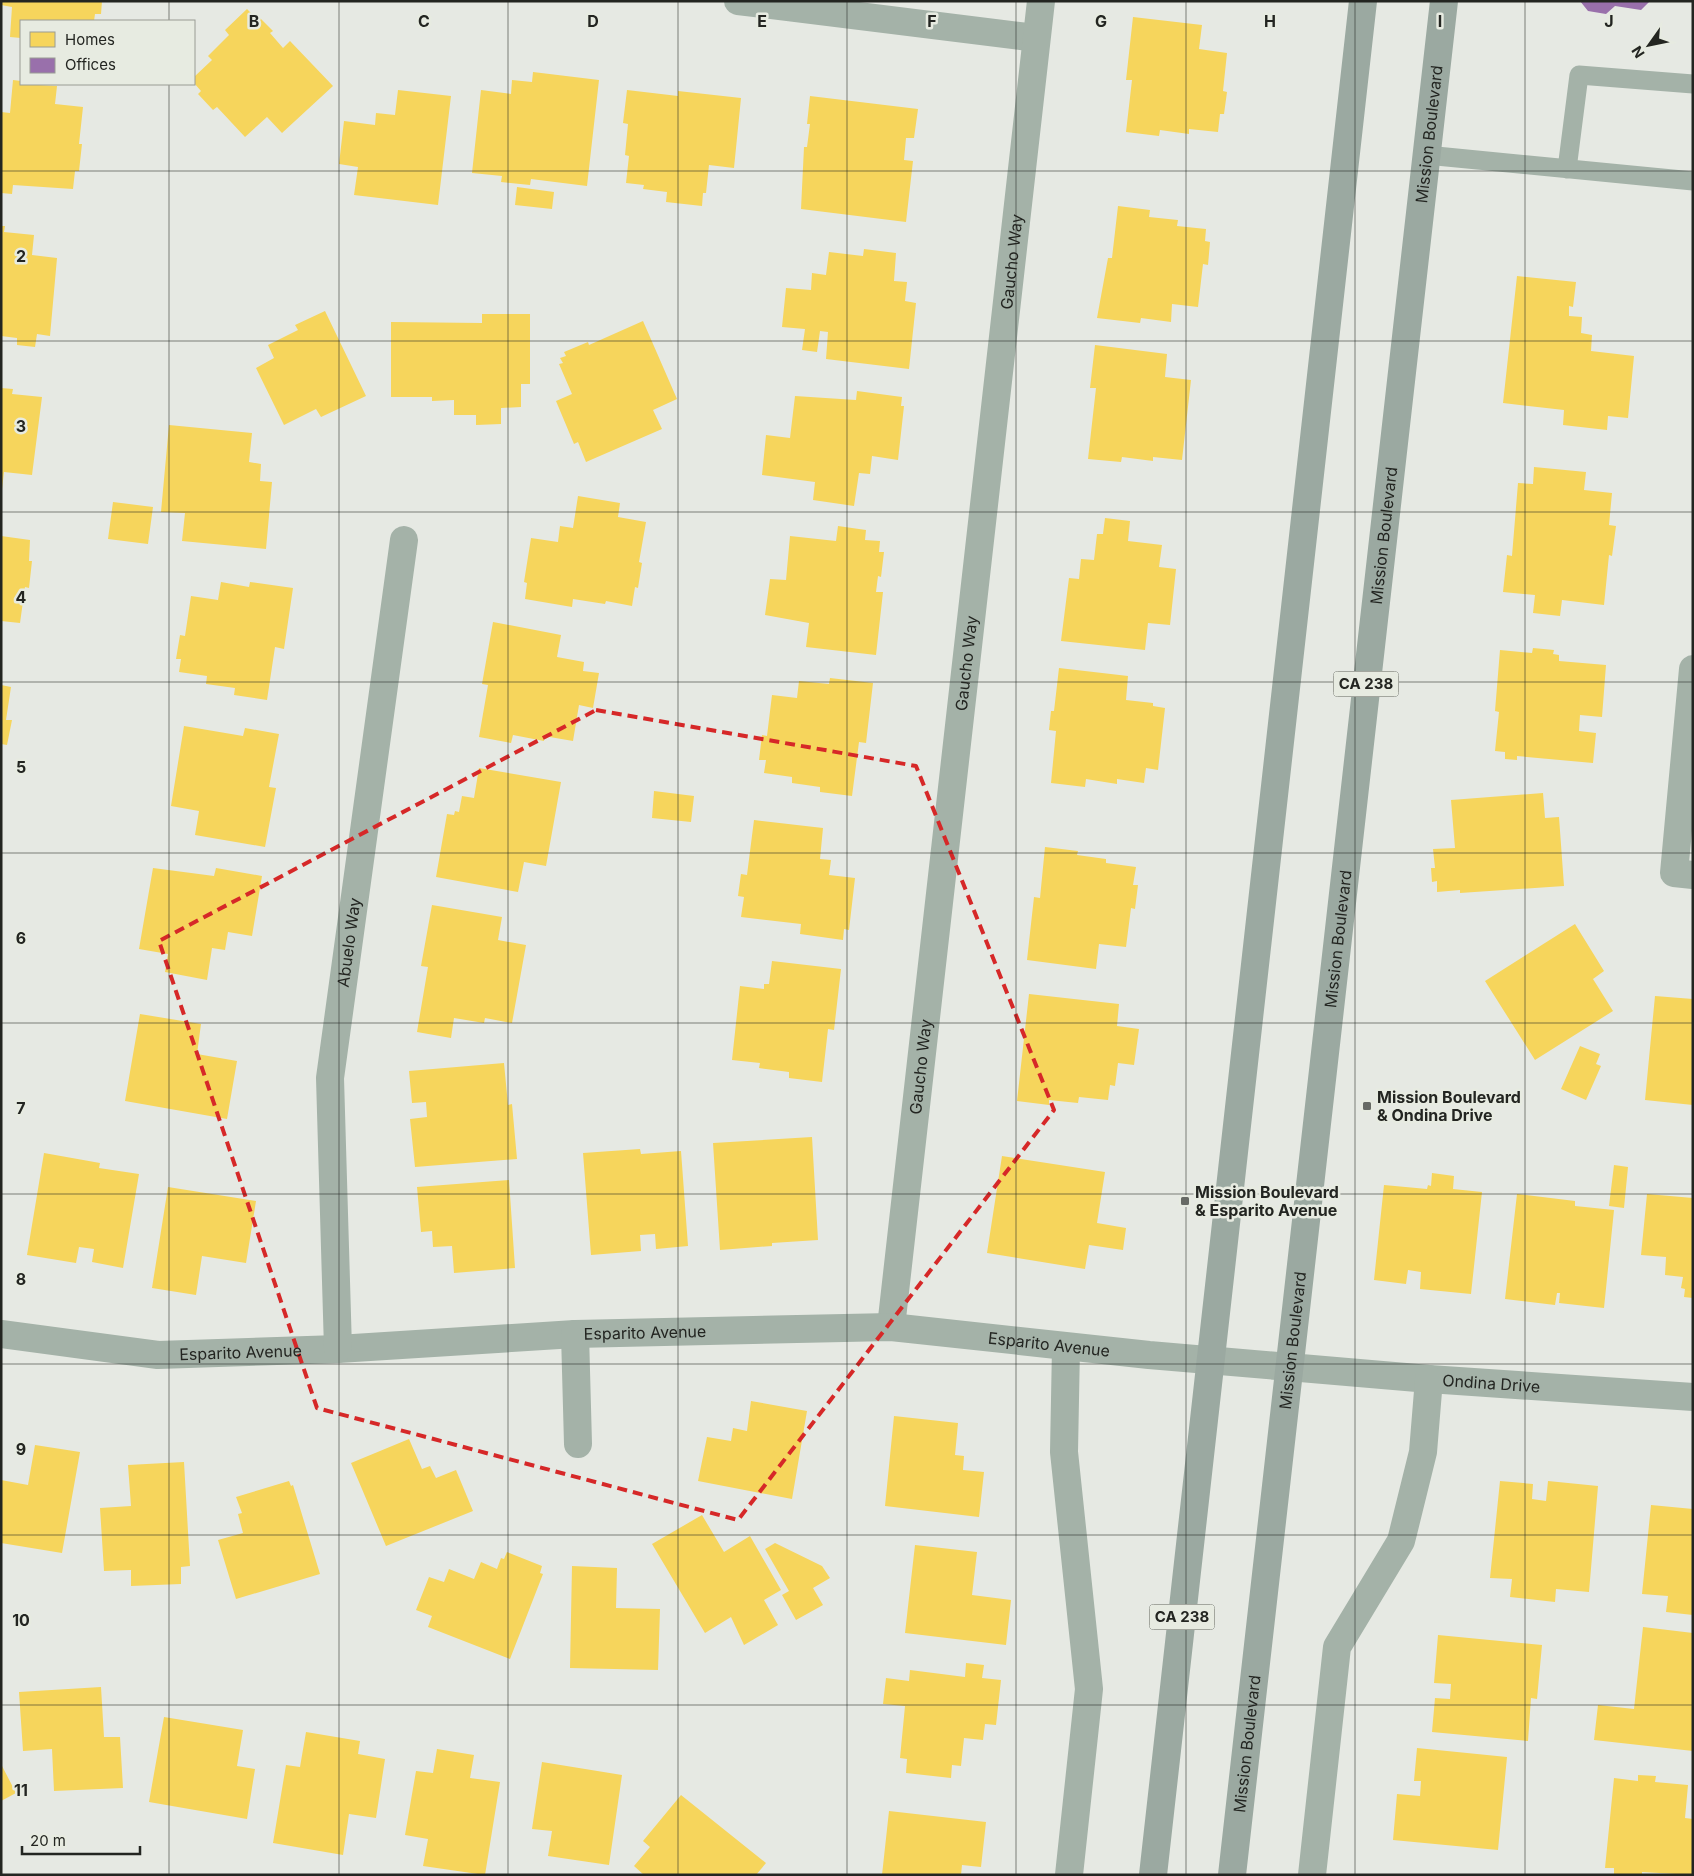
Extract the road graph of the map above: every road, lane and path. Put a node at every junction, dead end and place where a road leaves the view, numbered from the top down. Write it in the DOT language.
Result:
graph roads {
  1 [pos="738,1"];
  2 [pos="1041,1"];
  3 [pos="1363,1"];
  4 [pos="1444,1"];
  5 [pos="1036,38"];
  6 [pos="1693,84"];
  7 [pos="1426,155"];
  8 [pos="1568,169"];
  9 [pos="1693,181"];
  10 [pos="404,540"];
  11 [pos="1693,669"];
  12 [pos="1683,874"];
  13 [pos="891,1327"];
  14 [pos="1,1334"];
  15 [pos="575,1334"];
  16 [pos="1066,1347"];
  17 [pos="338,1349"];
  18 [pos="1211,1360"];
  19 [pos="1289,1367"];
  20 [pos="1429,1379"];
  21 [pos="1693,1397"];
  22 [pos="578,1444"];
  23 [pos="1069,1875"];
  24 [pos="1153,1875"];
  25 [pos="1232,1875"];
  26 [pos="1312,1875"];
  1 -- 5 [label="street"];
  2 -- 5 [label="street, Gaucho Way"];
  3 -- 18 [label="main road, CA 238"];
  4 -- 7 [label="main road, Mission Boulevard / CA 238"];
  5 -- 13 [label="street, Gaucho Way"];
  6 -- 8 [label="lane"];
  7 -- 8 [label="lane"];
  7 -- 19 [label="main road, Mission Boulevard / CA 238"];
  8 -- 9 [label="lane"];
  10 -- 17 [label="street, Abuelo Way"];
  11 -- 12 [label="street"];
  13 -- 15 [label="street, Esparito Avenue"];
  13 -- 16 [label="street, Esparito Avenue"];
  14 -- 17 [label="street, Esparito Avenue"];
  15 -- 17 [label="street, Esparito Avenue"];
  15 -- 22 [label="street"];
  16 -- 18 [label="street, Esparito Avenue"];
  16 -- 23 [label="street"];
  18 -- 19 [label="street, Esparito Avenue"];
  18 -- 24 [label="main road, CA 238"];
  19 -- 20 [label="street, Ondina Drive"];
  19 -- 25 [label="main road, Mission Boulevard / CA 238"];
  20 -- 21 [label="street, Ondina Drive"];
  20 -- 26 [label="street"];
}
